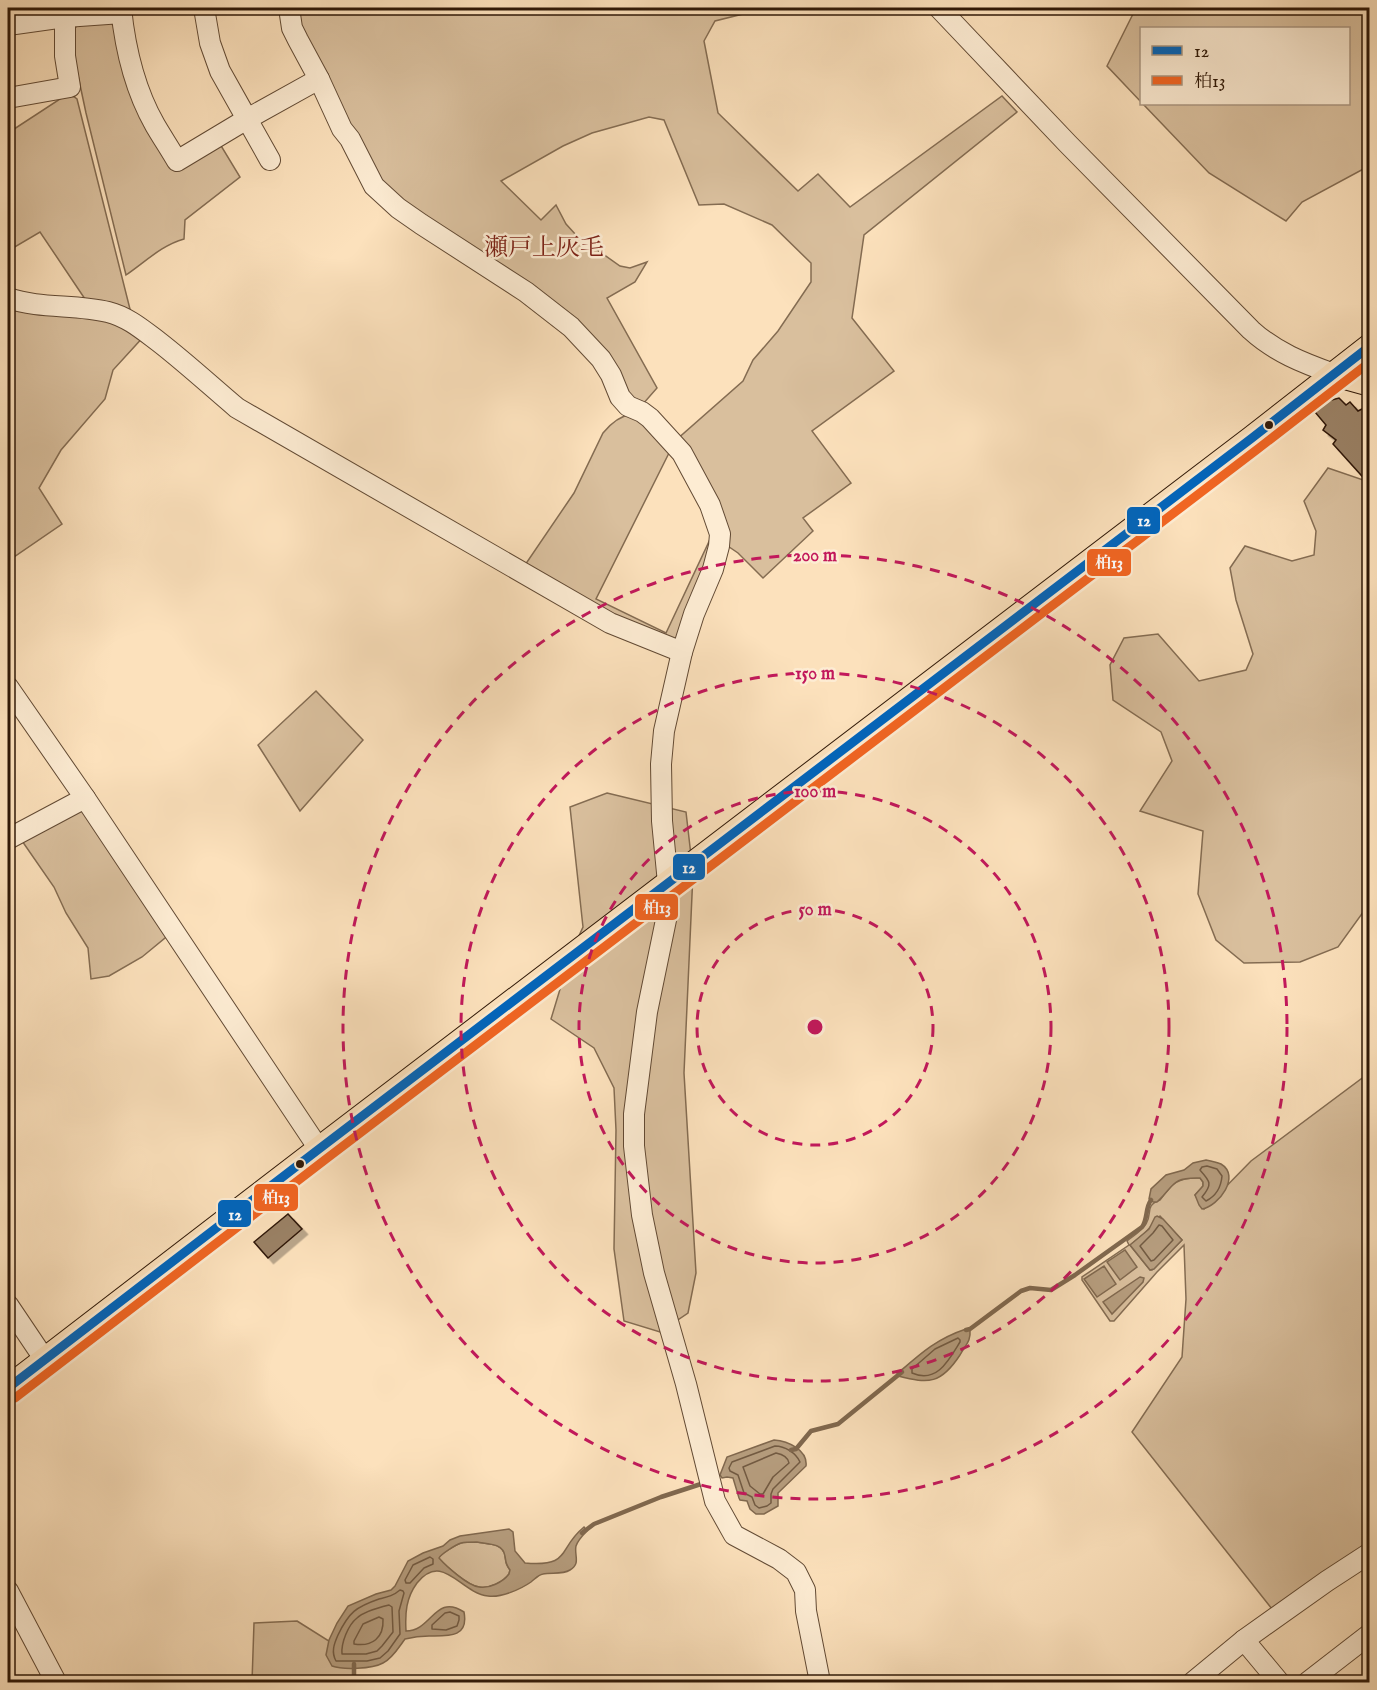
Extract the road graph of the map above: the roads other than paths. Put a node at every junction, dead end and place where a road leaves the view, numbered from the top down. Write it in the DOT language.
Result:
graph roads {
  1 [pos="204,8"];
  2 [pos="289,8"];
  3 [pos="939,8"];
  4 [pos="121,10"];
  5 [pos="64,17"];
  6 [pos="8,25"];
  7 [pos="319,79"];
  8 [pos="8,98"];
  9 [pos="247,119"];
  10 [pos="270,160"];
  11 [pos="8,298"];
  12 [pos="1370,346"];
  13 [pos="1334,374"];
  14 [pos="1370,384"];
  15 [pos="682,652"];
  16 [pos="8,687"];
  17 [pos="85,798"];
  18 [pos="8,839"];
  19 [pos="668,883"];
  20 [pos="319,1149"];
  21 [pos="8,1305"];
  22 [pos="45,1360"];
  23 [pos="8,1388"];
  24 [pos="1370,1553"];
  25 [pos="8,1591"];
  26 [pos="1370,1634"];
  27 [pos="1244,1640"];
  28 [pos="56,1683"];
  29 [pos="820,1683"];
  30 [pos="1193,1683"];
  31 [pos="1279,1683"];
  32 [pos="1308,1683"];
  1 -- 9 [label="street"];
  2 -- 7 [label="street"];
  3 -- 13 [label="street"];
  4 -- 5 [label="street"];
  4 -- 9 [label="street"];
  5 -- 6 [label="street"];
  5 -- 8 [label="street"];
  7 -- 9 [label="street"];
  7 -- 15 [label="street"];
  9 -- 10 [label="street"];
  11 -- 15 [label="street"];
  12 -- 13 [label="main road"];
  13 -- 14 [label="main road"];
  13 -- 19 [label="main road"];
  15 -- 19 [label="street"];
  16 -- 17 [label="street"];
  17 -- 18 [label="street"];
  17 -- 20 [label="street"];
  19 -- 20 [label="main road"];
  19 -- 29 [label="street"];
  20 -- 22 [label="main road"];
  21 -- 22 [label="street"];
  22 -- 23 [label="main road"];
  24 -- 27 [label="street"];
  25 -- 28 [label="street"];
  26 -- 32 [label="street"];
  27 -- 30 [label="street"];
  27 -- 31 [label="street"];
}
